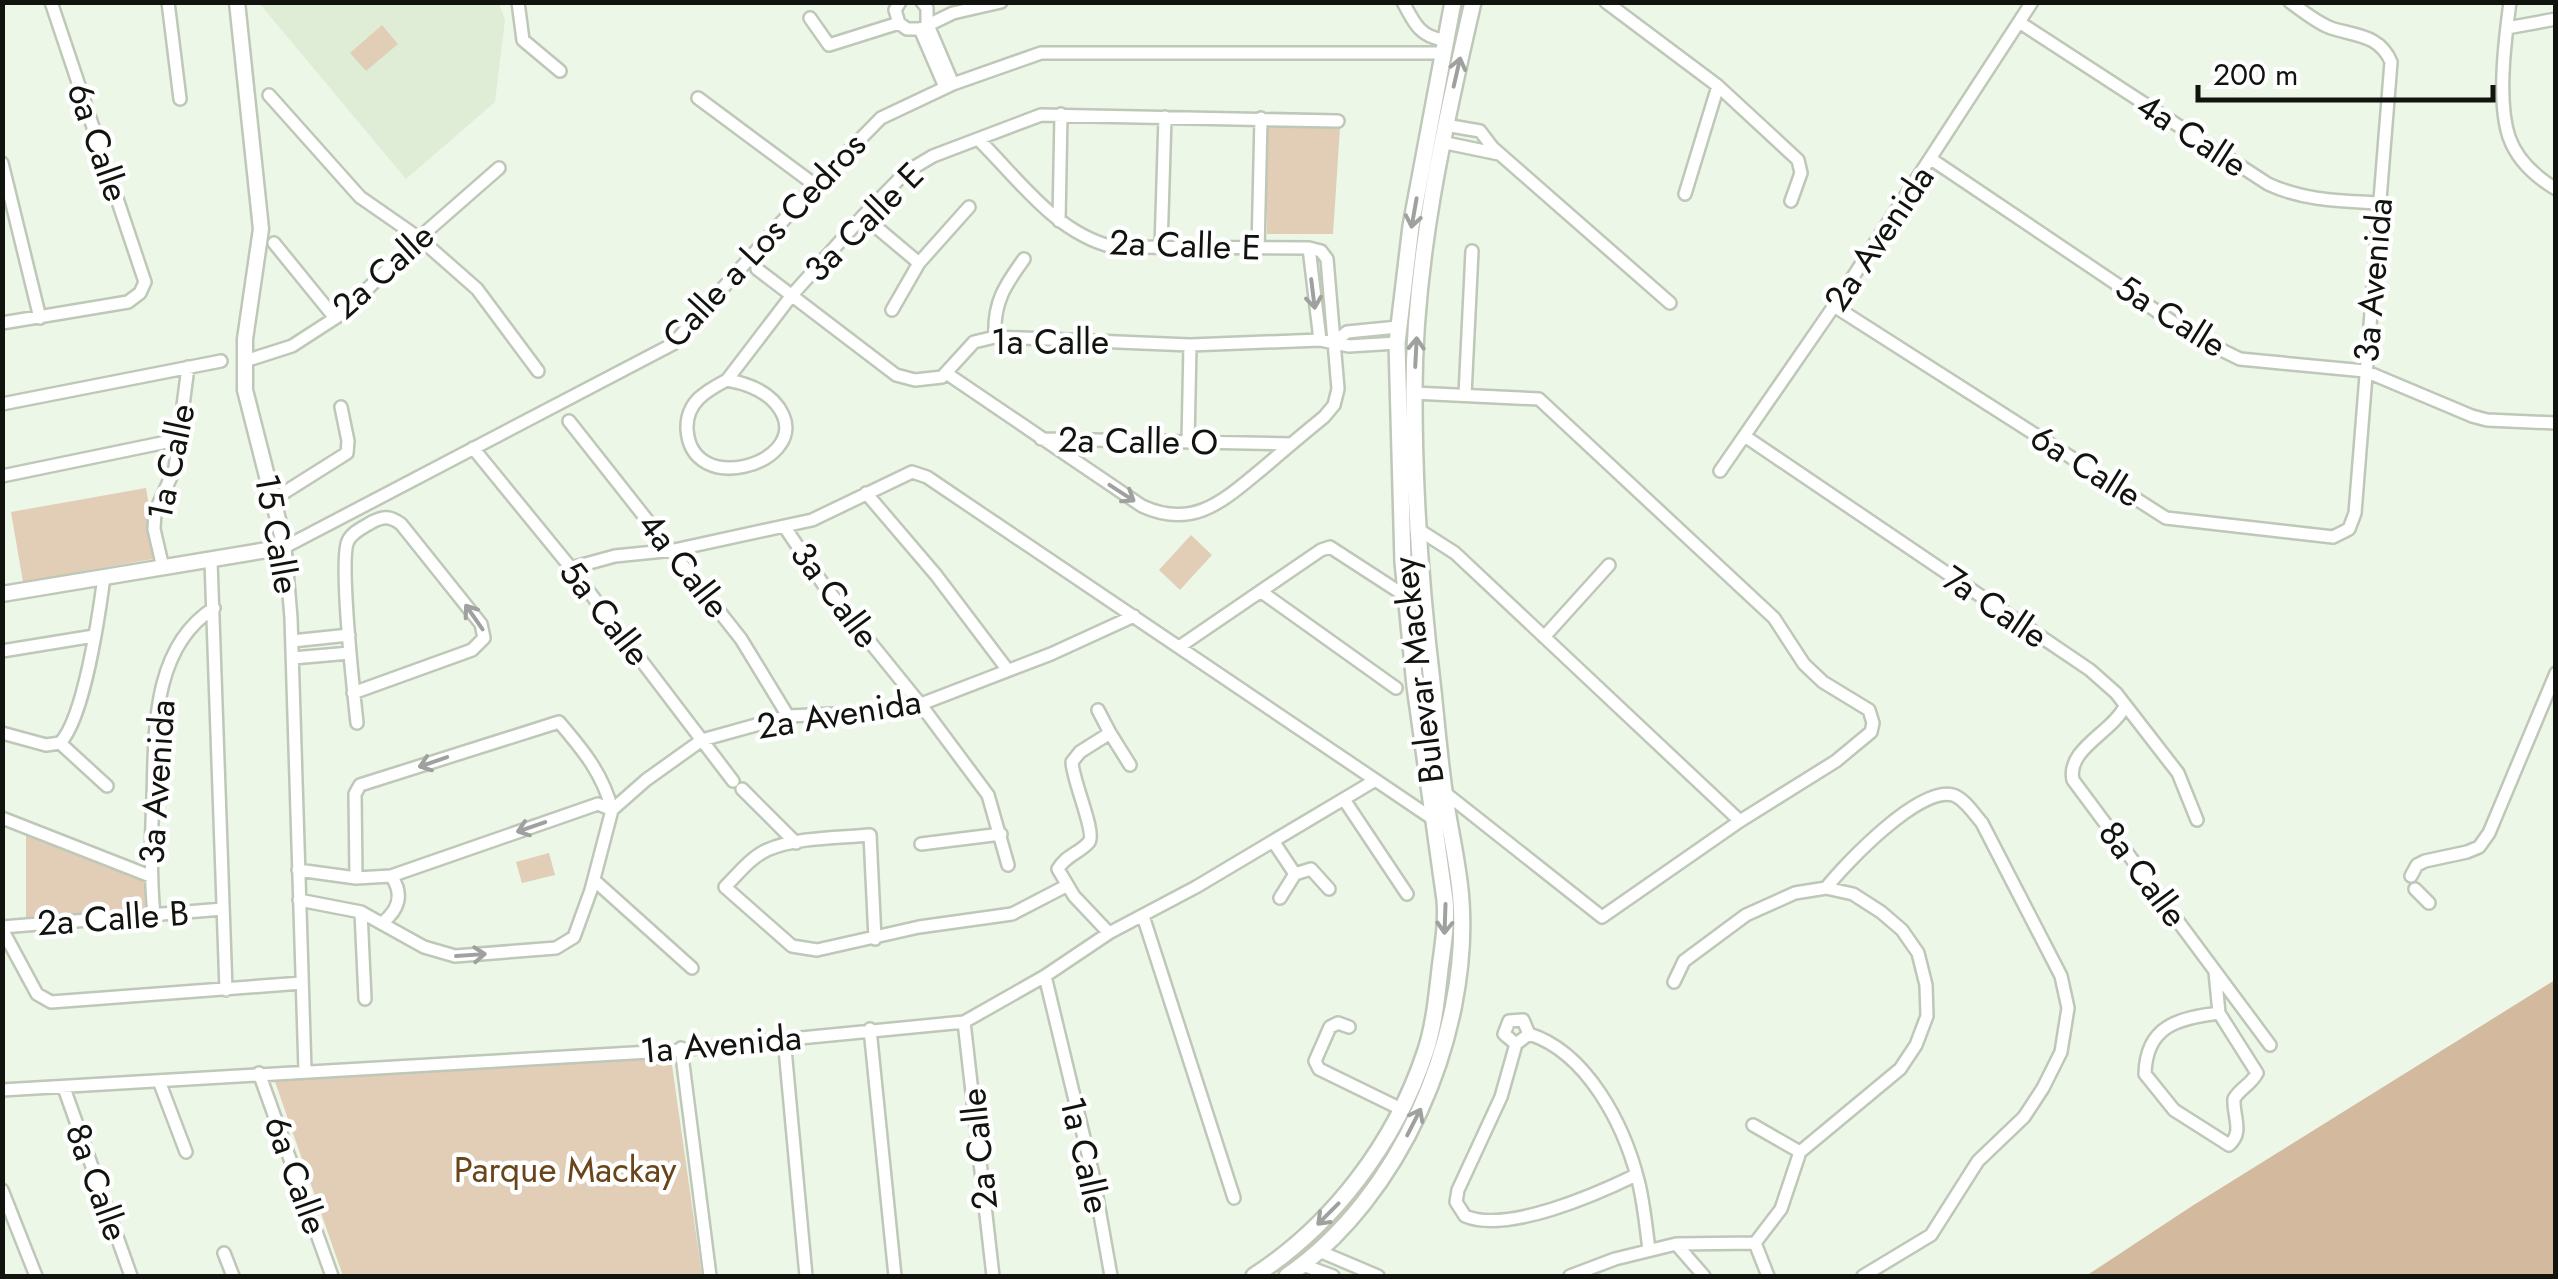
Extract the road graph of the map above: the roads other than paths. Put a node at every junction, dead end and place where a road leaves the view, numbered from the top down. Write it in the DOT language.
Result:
graph roads {
  1 [pos="51,2"];
  2 [pos="168,2"];
  3 [pos="237,2"];
  4 [pos="518,2"];
  5 [pos="900,2"];
  6 [pos="922,2"];
  7 [pos="1403,2"];
  8 [pos="1453,2"];
  9 [pos="1474,2"];
  10 [pos="1606,2"];
  11 [pos="2032,2"];
  12 [pos="2290,2"];
  13 [pos="2510,2"];
  14 [pos="993,4"];
  15 [pos="810,18"];
  16 [pos="2556,19"];
  17 [pos="2019,22"];
  18 [pos="898,23"];
  19 [pos="924,26"];
  20 [pos="2507,28"];
  21 [pos="1443,47"];
  22 [pos="560,71"];
  23 [pos="949,86"];
  24 [pos="1718,86"];
  25 [pos="269,95"];
  26 [pos="698,98"];
  27 [pos="180,99"];
  28 [pos="1061,114"];
  29 [pos="1165,118"];
  30 [pos="1261,118"];
  31 [pos="1338,121"];
  32 [pos="1439,128"];
  33 [pos="980,140"];
  34 [pos="1499,154"];
  35 [pos="1932,159"];
  36 [pos="2,163"];
  37 [pos="498,168"];
  38 [pos="815,185"];
  39 [pos="2556,189"];
  40 [pos="1685,194"];
  41 [pos="1791,201"];
  42 [pos="2381,203"];
  43 [pos="969,207"];
  44 [pos="862,216"];
  45 [pos="1058,221"];
  46 [pos="419,238"];
  47 [pos="274,243"];
  48 [pos="1161,248"];
  49 [pos="1309,248"];
  50 [pos="1258,250"];
  51 [pos="1472,251"];
  52 [pos="1024,259"];
  53 [pos="919,263"];
  54 [pos="757,269"];
  55 [pos="792,294"];
  56 [pos="1670,303"];
  57 [pos="1834,306"];
  58 [pos="892,310"];
  59 [pos="40,318"];
  60 [pos="334,318"];
  61 [pos="2,323"];
  62 [pos="1398,335"];
  63 [pos="995,336"];
  64 [pos="1320,340"];
  65 [pos="1335,342"];
  66 [pos="1190,345"];
  67 [pos="251,359"];
  68 [pos="220,361"];
  69 [pos="188,367"];
  70 [pos="538,371"];
  71 [pos="2365,371"];
  72 [pos="946,373"];
  73 [pos="728,380"];
  74 [pos="1414,393"];
  75 [pos="1465,395"];
  76 [pos="2,404"];
  77 [pos="341,407"];
  78 [pos="569,421"];
  79 [pos="2556,424"];
  80 [pos="1746,437"];
  81 [pos="181,439"];
  82 [pos="1041,440"];
  83 [pos="1188,442"];
  84 [pos="1291,444"];
  85 [pos="473,448"];
  86 [pos="1720,471"];
  87 [pos="2,476"];
  88 [pos="269,482"];
  89 [pos="298,482"];
  90 [pos="866,494"];
  91 [pos="274,500"];
  92 [pos="2354,513"];
  93 [pos="784,526"];
  94 [pos="1416,528"];
  95 [pos="285,547"];
  96 [pos="674,550"];
  97 [pos="162,562"];
  98 [pos="1609,565"];
  99 [pos="212,566"];
  100 [pos="571,568"];
  101 [pos="104,577"];
  102 [pos="1263,593"];
  103 [pos="2,594"];
  104 [pos="1407,597"];
  105 [pos="214,608"];
  106 [pos="1134,616"];
  107 [pos="96,630"];
  108 [pos="349,635"];
  109 [pos="1544,637"];
  110 [pos="292,641"];
  111 [pos="1179,647"];
  112 [pos="2,651"];
  113 [pos="350,653"];
  114 [pos="293,658"];
  115 [pos="1007,669"];
  116 [pos="2556,674"];
  117 [pos="1396,688"];
  118 [pos="354,693"];
  119 [pos="921,705"];
  120 [pos="2125,706"];
  121 [pos="1098,710"];
  122 [pos="788,716"];
  123 [pos="357,723"];
  124 [pos="2,733"];
  125 [pos="1110,733"];
  126 [pos="702,740"];
  127 [pos="60,743"];
  128 [pos="1130,764"];
  129 [pos="1374,781"];
  130 [pos="108,786"];
  131 [pos="1444,792"];
  132 [pos="1344,800"];
  133 [pos="612,810"];
  134 [pos="2,818"];
  135 [pos="2198,820"];
  136 [pos="1436,821"];
  137 [pos="1740,821"];
  138 [pos="1000,834"];
  139 [pos="1273,841"];
  140 [pos="796,843"];
  141 [pos="922,844"];
  142 [pos="1008,865"];
  143 [pos="298,870"];
  144 [pos="1295,874"];
  145 [pos="150,876"];
  146 [pos="391,876"];
  147 [pos="2410,876"];
  148 [pos="356,878"];
  149 [pos="594,880"];
  150 [pos="1066,886"];
  151 [pos="1826,888"];
  152 [pos="1329,889"];
  153 [pos="2415,889"];
  154 [pos="1407,894"];
  155 [pos="1280,898"];
  156 [pos="299,900"];
  157 [pos="2428,903"];
  158 [pos="223,909"];
  159 [pos="361,912"];
  160 [pos="154,915"];
  161 [pos="1143,916"];
  162 [pos="382,923"];
  163 [pos="2,928"];
  164 [pos="1108,933"];
  165 [pos="875,938"];
  166 [pos="692,968"];
  167 [pos="2215,970"];
  168 [pos="1045,976"];
  169 [pos="1674,982"];
  170 [pos="302,984"];
  171 [pos="226,990"];
  172 [pos="364,998"];
  173 [pos="2219,1012"];
  174 [pos="964,1022"];
  175 [pos="1349,1027"];
  176 [pos="870,1029"];
  177 [pos="1529,1034"];
  178 [pos="784,1038"];
  179 [pos="1516,1044"];
  180 [pos="2270,1045"];
  181 [pos="681,1048"];
  182 [pos="305,1071"];
  183 [pos="259,1074"];
  184 [pos="159,1081"];
  185 [pos="64,1088"];
  186 [pos="2,1090"];
  187 [pos="1401,1109"];
  188 [pos="1754,1125"];
  189 [pos="186,1152"];
  190 [pos="1800,1152"];
  191 [pos="1636,1175"];
  192 [pos="2,1190"];
  193 [pos="1234,1198"];
  194 [pos="1755,1242"];
  195 [pos="1676,1244"];
  196 [pos="1650,1250"];
  197 [pos="1319,1251"];
  198 [pos="224,1252"];
  199 [pos="1298,1252"];
  200 [pos="36,1276"];
  201 [pos="131,1276"];
  202 [pos="234,1276"];
  203 [pos="332,1276"];
  204 [pos="710,1276"];
  205 [pos="806,1276"];
  206 [pos="895,1276"];
  207 [pos="993,1276"];
  208 [pos="1110,1276"];
  209 [pos="1254,1276"];
  210 [pos="1287,1276"];
  211 [pos="1333,1276"];
  212 [pos="1378,1276"];
  213 [pos="1570,1276"];
  214 [pos="1704,1276"];
  215 [pos="1768,1276"];
  216 [pos="1863,1276"];
  1 -- 59 [label="street, 6a Calle"];
  2 -- 27 [label="street"];
  3 -- 67 [label="street, 15 Calle"];
  4 -- 22 [label="street"];
  5 -- 18 [label="street"];
  6 -- 19 [label="street"];
  7 -- 21 [label="street"];
  8 -- 21 [label="main road, Bulevar Mackey"];
  32 -- 9 [label="main road, Bulevar Mackey, one-way"];
  10 -- 24 [label="street"];
  11 -- 17 [label="street, 2a Avenida"];
  12 -- 42 [label="street, 3a Avenida"];
  13 -- 20 [label="street"];
  14 -- 19 [label="street"];
  15 -- 18 [label="street"];
  16 -- 20 [label="street"];
  17 -- 35 [label="street, 2a Avenida"];
  17 -- 42 [label="street, 4a Calle"];
  18 -- 19 [label="street"];
  19 -- 23 [label="street"];
  20 -- 39 [label="street"];
  21 -- 23 [label="street, Calle a Los Cedros"];
  21 -- 32 [label="main road, Bulevar Mackey"];
  23 -- 38 [label="street, Calle a Los Cedros"];
  24 -- 40 [label="street"];
  24 -- 41 [label="street"];
  25 -- 46 [label="street"];
  26 -- 38 [label="street"];
  28 -- 29 [label="street, 3a Calle E"];
  28 -- 33 [label="street, 3a Calle E"];
  28 -- 45 [label="street"];
  29 -- 30 [label="street, 3a Calle E"];
  29 -- 48 [label="street"];
  30 -- 31 [label="street, 3a Calle E"];
  30 -- 50 [label="street"];
  32 -- 34 [label="street"];
  32 -- 34 [label="street"];
  32 -- 62 [label="main road, Bulevar Mackey, one-way"];
  74 -- 32 [label="main road, Bulevar Mackey, one-way"];
  33 -- 44 [label="street, 3a Calle E"];
  33 -- 45 [label="street, 2a Calle E"];
  34 -- 56 [label="street"];
  35 -- 57 [label="street, 2a Avenida"];
  35 -- 71 [label="street, 5a Calle"];
  36 -- 59 [label="street"];
  37 -- 46 [label="street, 2a Calle"];
  38 -- 85 [label="street, Calle a Los Cedros"];
  42 -- 71 [label="street, 3a Avenida"];
  43 -- 53 [label="street"];
  44 -- 53 [label="street"];
  44 -- 55 [label="street, 3a Calle E"];
  45 -- 48 [label="street, 2a Calle E"];
  46 -- 60 [label="street, 2a Calle"];
  46 -- 70 [label="street"];
  47 -- 60 [label="street"];
  48 -- 50 [label="street, 2a Calle E"];
  49 -- 50 [label="street, 2a Calle E"];
  49 -- 64 [label="street, one-way"];
  49 -- 65 [label="street"];
  51 -- 75 [label="street"];
  52 -- 63 [label="street"];
  53 -- 58 [label="street"];
  54 -- 55 [label="street, 1a Calle"];
  55 -- 72 [label="street, 1a Calle"];
  55 -- 73 [label="street, 3a Calle E"];
  57 -- 80 [label="street, 2a Avenida"];
  57 -- 92 [label="street, 6a Calle"];
  59 -- 61 [label="street"];
  60 -- 67 [label="street, 2a Calle"];
  62 -- 65 [label="street, 1a Calle"];
  62 -- 104 [label="main road, Bulevar Mackey"];
  63 -- 66 [label="street, 1a Calle"];
  63 -- 72 [label="street, 1a Calle"];
  64 -- 65 [label="street, 1a Calle"];
  64 -- 66 [label="street, 1a Calle"];
  65 -- 84 [label="street"];
  66 -- 83 [label="street"];
  67 -- 88 [label="street, 15 Calle"];
  68 -- 69 [label="street"];
  69 -- 76 [label="street"];
  69 -- 81 [label="street, 1a Calle"];
  71 -- 79 [label="street, 5a Calle"];
  71 -- 92 [label="street, 3a Avenida"];
  72 -- 82 [label="street, 2a Calle O"];
  73 -- 73 [label="street"];
  74 -- 75 [label="street"];
  74 -- 94 [label="main road, Bulevar Mackey"];
  75 -- 137 [label="street"];
  77 -- 89 [label="street"];
  78 -- 96 [label="street, 4a Calle"];
  80 -- 86 [label="street, 2a Avenida"];
  80 -- 120 [label="street, 7a Calle"];
  81 -- 87 [label="street"];
  81 -- 97 [label="street, 1a Calle"];
  82 -- 83 [label="street, 2a Calle O"];
  82 -- 84 [label="street, one-way"];
  83 -- 84 [label="street, 2a Calle O"];
  85 -- 95 [label="street, Calle a Los Cedros"];
  85 -- 100 [label="street, 5a Calle"];
  88 -- 89 [label="street"];
  88 -- 91 [label="street, 15 Calle"];
  89 -- 91 [label="street"];
  90 -- 93 [label="street"];
  90 -- 106 [label="street"];
  90 -- 115 [label="street"];
  91 -- 95 [label="street, 15 Calle"];
  93 -- 96 [label="street"];
  93 -- 119 [label="street, 3a Calle"];
  94 -- 109 [label="street"];
  94 -- 131 [label="main road, Bulevar Mackey"];
  95 -- 99 [label="street, Calle a Los Cedros"];
  95 -- 110 [label="street, 15 Calle"];
  96 -- 100 [label="street"];
  96 -- 122 [label="street, 4a Calle"];
  97 -- 99 [label="street, Calle a Los Cedros"];
  97 -- 101 [label="street, Calle a Los Cedros"];
  98 -- 109 [label="street"];
  99 -- 105 [label="street"];
  100 -- 126 [label="street, 5a Calle"];
  101 -- 103 [label="street, Calle a Los Cedros"];
  101 -- 107 [label="street"];
  102 -- 104 [label="street"];
  102 -- 111 [label="street"];
  102 -- 117 [label="street"];
  104 -- 136 [label="main road, Bulevar Mackey"];
  105 -- 145 [label="street, 3a Avenida"];
  105 -- 158 [label="street"];
  106 -- 111 [label="street"];
  106 -- 115 [label="street, 2a Avenida"];
  107 -- 112 [label="street"];
  107 -- 127 [label="street"];
  108 -- 110 [label="street"];
  108 -- 113 [label="street"];
  118 -- 108 [label="street, one-way"];
  109 -- 137 [label="street"];
  110 -- 114 [label="street, 15 Calle"];
  111 -- 129 [label="street"];
  113 -- 114 [label="street"];
  113 -- 118 [label="street"];
  114 -- 143 [label="street, 15 Calle"];
  115 -- 119 [label="street, 2a Avenida"];
  116 -- 147 [label="street"];
  118 -- 123 [label="street"];
  119 -- 122 [label="street, 2a Avenida"];
  119 -- 138 [label="street, 3a Calle"];
  120 -- 135 [label="street, 7a Calle"];
  120 -- 167 [label="street, 8a Calle"];
  121 -- 125 [label="street"];
  122 -- 126 [label="street, 2a Avenida"];
  124 -- 127 [label="street"];
  125 -- 128 [label="street"];
  125 -- 150 [label="street"];
  126 -- 133 [label="street, 2a Avenida"];
  126 -- 140 [label="street, 5a Calle"];
  127 -- 130 [label="street"];
  129 -- 132 [label="street, 1a Avenida"];
  129 -- 136 [label="street"];
  131 -- 137 [label="street"];
  197 -- 131 [label="main road, Bulevar Mackey, one-way"];
  132 -- 139 [label="street, 1a Avenida"];
  132 -- 154 [label="street"];
  133 -- 146 [label="street, one-way"];
  133 -- 148 [label="street, one-way"];
  133 -- 149 [label="street"];
  134 -- 145 [label="street"];
  136 -- 187 [label="main road, Bulevar Mackey, one-way"];
  138 -- 141 [label="street"];
  138 -- 142 [label="street, 3a Calle"];
  139 -- 144 [label="street"];
  139 -- 161 [label="street, 1a Avenida"];
  140 -- 165 [label="street"];
  140 -- 165 [label="street"];
  143 -- 148 [label="street"];
  143 -- 156 [label="street, 15 Calle"];
  144 -- 152 [label="street"];
  144 -- 155 [label="street"];
  145 -- 160 [label="street, 3a Avenida"];
  146 -- 148 [label="street"];
  146 -- 162 [label="street"];
  162 -- 149 [label="street, one-way"];
  149 -- 166 [label="street"];
  150 -- 164 [label="street"];
  150 -- 165 [label="street"];
  151 -- 169 [label="street"];
  151 -- 190 [label="street"];
  151 -- 216 [label="street"];
  153 -- 157 [label="street"];
  156 -- 159 [label="street"];
  156 -- 170 [label="street, 15 Calle"];
  158 -- 160 [label="street, 2a Calle B"];
  158 -- 171 [label="street"];
  159 -- 162 [label="street"];
  159 -- 172 [label="street"];
  160 -- 163 [label="street, 2a Calle B"];
  161 -- 164 [label="street, 1a Avenida"];
  161 -- 193 [label="street"];
  163 -- 171 [label="street"];
  164 -- 168 [label="street, 1a Avenida"];
  167 -- 173 [label="street"];
  167 -- 180 [label="street, 8a Calle"];
  168 -- 174 [label="street, 1a Avenida"];
  168 -- 208 [label="street, 1a Calle"];
  170 -- 171 [label="street"];
  170 -- 182 [label="street, 15 Calle"];
  173 -- 173 [label="street"];
  174 -- 176 [label="street, 1a Avenida"];
  174 -- 207 [label="street, 2a Calle"];
  175 -- 187 [label="street"];
  176 -- 178 [label="street, 1a Avenida"];
  176 -- 206 [label="street"];
  177 -- 179 [label="street"];
  177 -- 179 [label="street"];
  177 -- 191 [label="street"];
  178 -- 181 [label="street, 1a Avenida"];
  178 -- 205 [label="street"];
  179 -- 191 [label="street"];
  181 -- 182 [label="street, 1a Avenida"];
  181 -- 204 [label="street"];
  182 -- 183 [label="street, 1a Avenida"];
  183 -- 184 [label="street, 1a Avenida"];
  183 -- 203 [label="street, 6a Calle"];
  184 -- 185 [label="street, 1a Avenida"];
  184 -- 189 [label="street"];
  185 -- 186 [label="street, 1a Avenida"];
  185 -- 201 [label="street, 8a Calle"];
  187 -- 199 [label="main road, Bulevar Mackey, one-way"];
  188 -- 190 [label="street"];
  190 -- 194 [label="street"];
  191 -- 196 [label="street"];
  192 -- 200 [label="street"];
  194 -- 195 [label="street"];
  194 -- 215 [label="street"];
  195 -- 196 [label="street"];
  195 -- 214 [label="street"];
  196 -- 213 [label="street"];
  197 -- 199 [label="main road"];
  197 -- 212 [label="street"];
  198 -- 202 [label="street"];
  199 -- 209 [label="main road, Bulevar Mackey"];
  199 -- 210 [label="main road, Bulevar Mackey"];
  199 -- 211 [label="street"];
}
